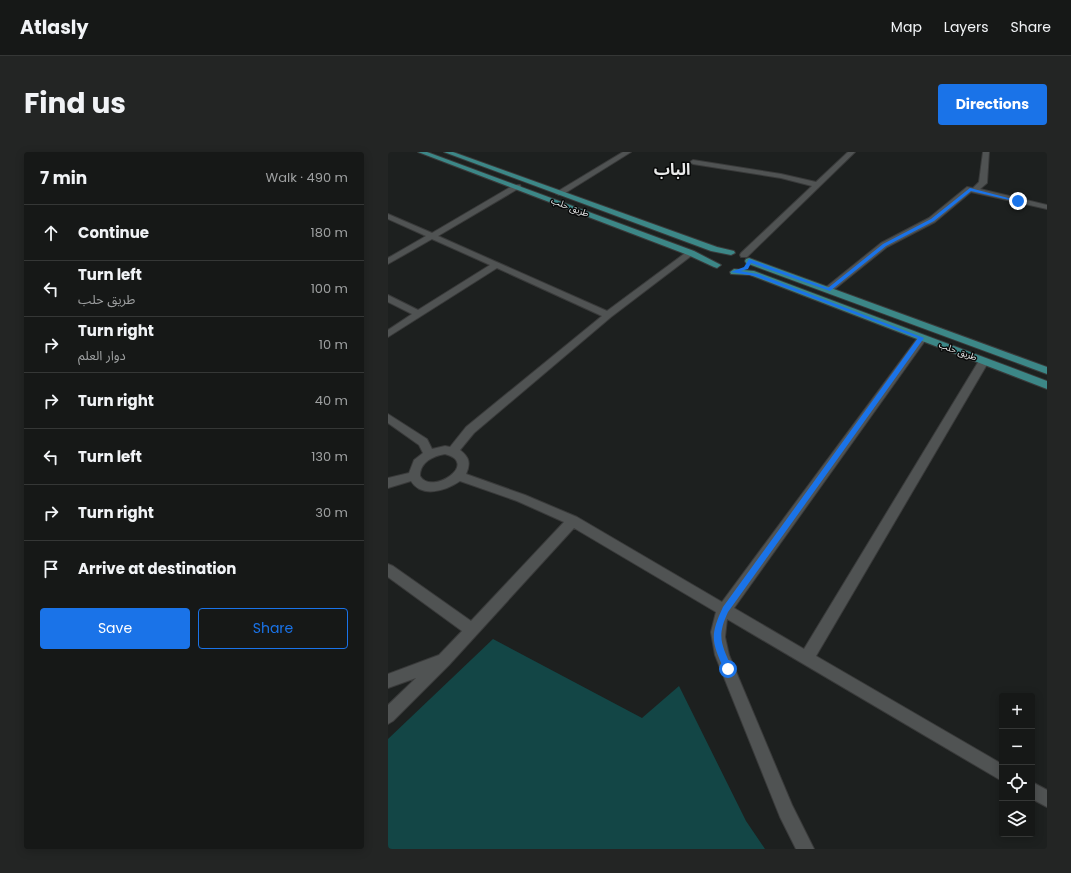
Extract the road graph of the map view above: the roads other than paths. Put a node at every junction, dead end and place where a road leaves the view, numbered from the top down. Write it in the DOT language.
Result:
graph roads {
  1 [pos="421,152"];
  2 [pos="447,152"];
  3 [pos="628,152"];
  4 [pos="852,152"];
  5 [pos="986,152"];
  6 [pos="693,162"];
  7 [pos="818,185"];
  8 [pos="517,187"];
  9 [pos="975,190"];
  10 [pos="559,193"];
  11 [pos="1047,208"];
  12 [pos="388,216"];
  13 [pos="433,236"];
  14 [pos="691,253"];
  15 [pos="731,253"];
  16 [pos="747,258"];
  17 [pos="388,261"];
  18 [pos="497,264"];
  19 [pos="717,265"];
  20 [pos="734,272"];
  21 [pos="828,290"];
  22 [pos="388,298"];
  23 [pos="418,314"];
  24 [pos="608,315"];
  25 [pos="388,334"];
  26 [pos="922,338"];
  27 [pos="984,360"];
  28 [pos="1047,371"];
  29 [pos="1047,385"];
  30 [pos="388,418"];
  31 [pos="453,451"];
  32 [pos="429,454"];
  33 [pos="414,476"];
  34 [pos="459,476"];
  35 [pos="388,483"];
  36 [pos="573,521"];
  37 [pos="388,570"];
  38 [pos="725,609"];
  39 [pos="472,630"];
  40 [pos="806,658"];
  41 [pos="444,660"];
  42 [pos="388,681"];
  43 [pos="388,716"];
  44 [pos="999,771"];
  45 [pos="1035,792"];
  46 [pos="1047,799"];
  47 [pos="805,849"];
  1 -- 8 [label="main road, طريق حلب"];
  2 -- 10 [label="main road"];
  3 -- 10 [label="street"];
  4 -- 7 [label="street"];
  5 -- 9 [label="street"];
  6 -- 7 [label="street"];
  7 -- 16 [label="street"];
  8 -- 13 [label="street"];
  8 -- 14 [label="main road, طريق حلب"];
  9 -- 11 [label="street"];
  9 -- 21 [label="street"];
  10 -- 15 [label="main road"];
  12 -- 13 [label="street"];
  13 -- 17 [label="street"];
  13 -- 18 [label="street"];
  14 -- 19 [label="main road, طريق حلب"];
  14 -- 24 [label="street"];
  15 -- 16 [label="main road"];
  15 -- 19 [label="main road"];
  16 -- 20 [label="main road"];
  16 -- 21 [label="main road"];
  18 -- 23 [label="street"];
  18 -- 24 [label="street"];
  19 -- 20 [label="main road, طريق حلب"];
  20 -- 26 [label="main road, طريق حلب"];
  21 -- 28 [label="main road"];
  22 -- 23 [label="street"];
  23 -- 25 [label="street"];
  24 -- 31 [label="street"];
  26 -- 27 [label="main road, طريق حلب"];
  26 -- 38 [label="street"];
  27 -- 29 [label="main road, طريق حلب"];
  27 -- 40 [label="street"];
  30 -- 32 [label="street"];
  31 -- 32 [label="street"];
  31 -- 34 [label="street"];
  32 -- 33 [label="street"];
  33 -- 34 [label="street"];
  33 -- 35 [label="street"];
  34 -- 36 [label="street"];
  36 -- 38 [label="street"];
  36 -- 39 [label="street"];
  37 -- 39 [label="street"];
  38 -- 40 [label="street"];
  38 -- 47 [label="street"];
  39 -- 41 [label="street"];
  40 -- 44 [label="street"];
  41 -- 42 [label="street"];
  41 -- 43 [label="street"];
  45 -- 46 [label="street"];
}
